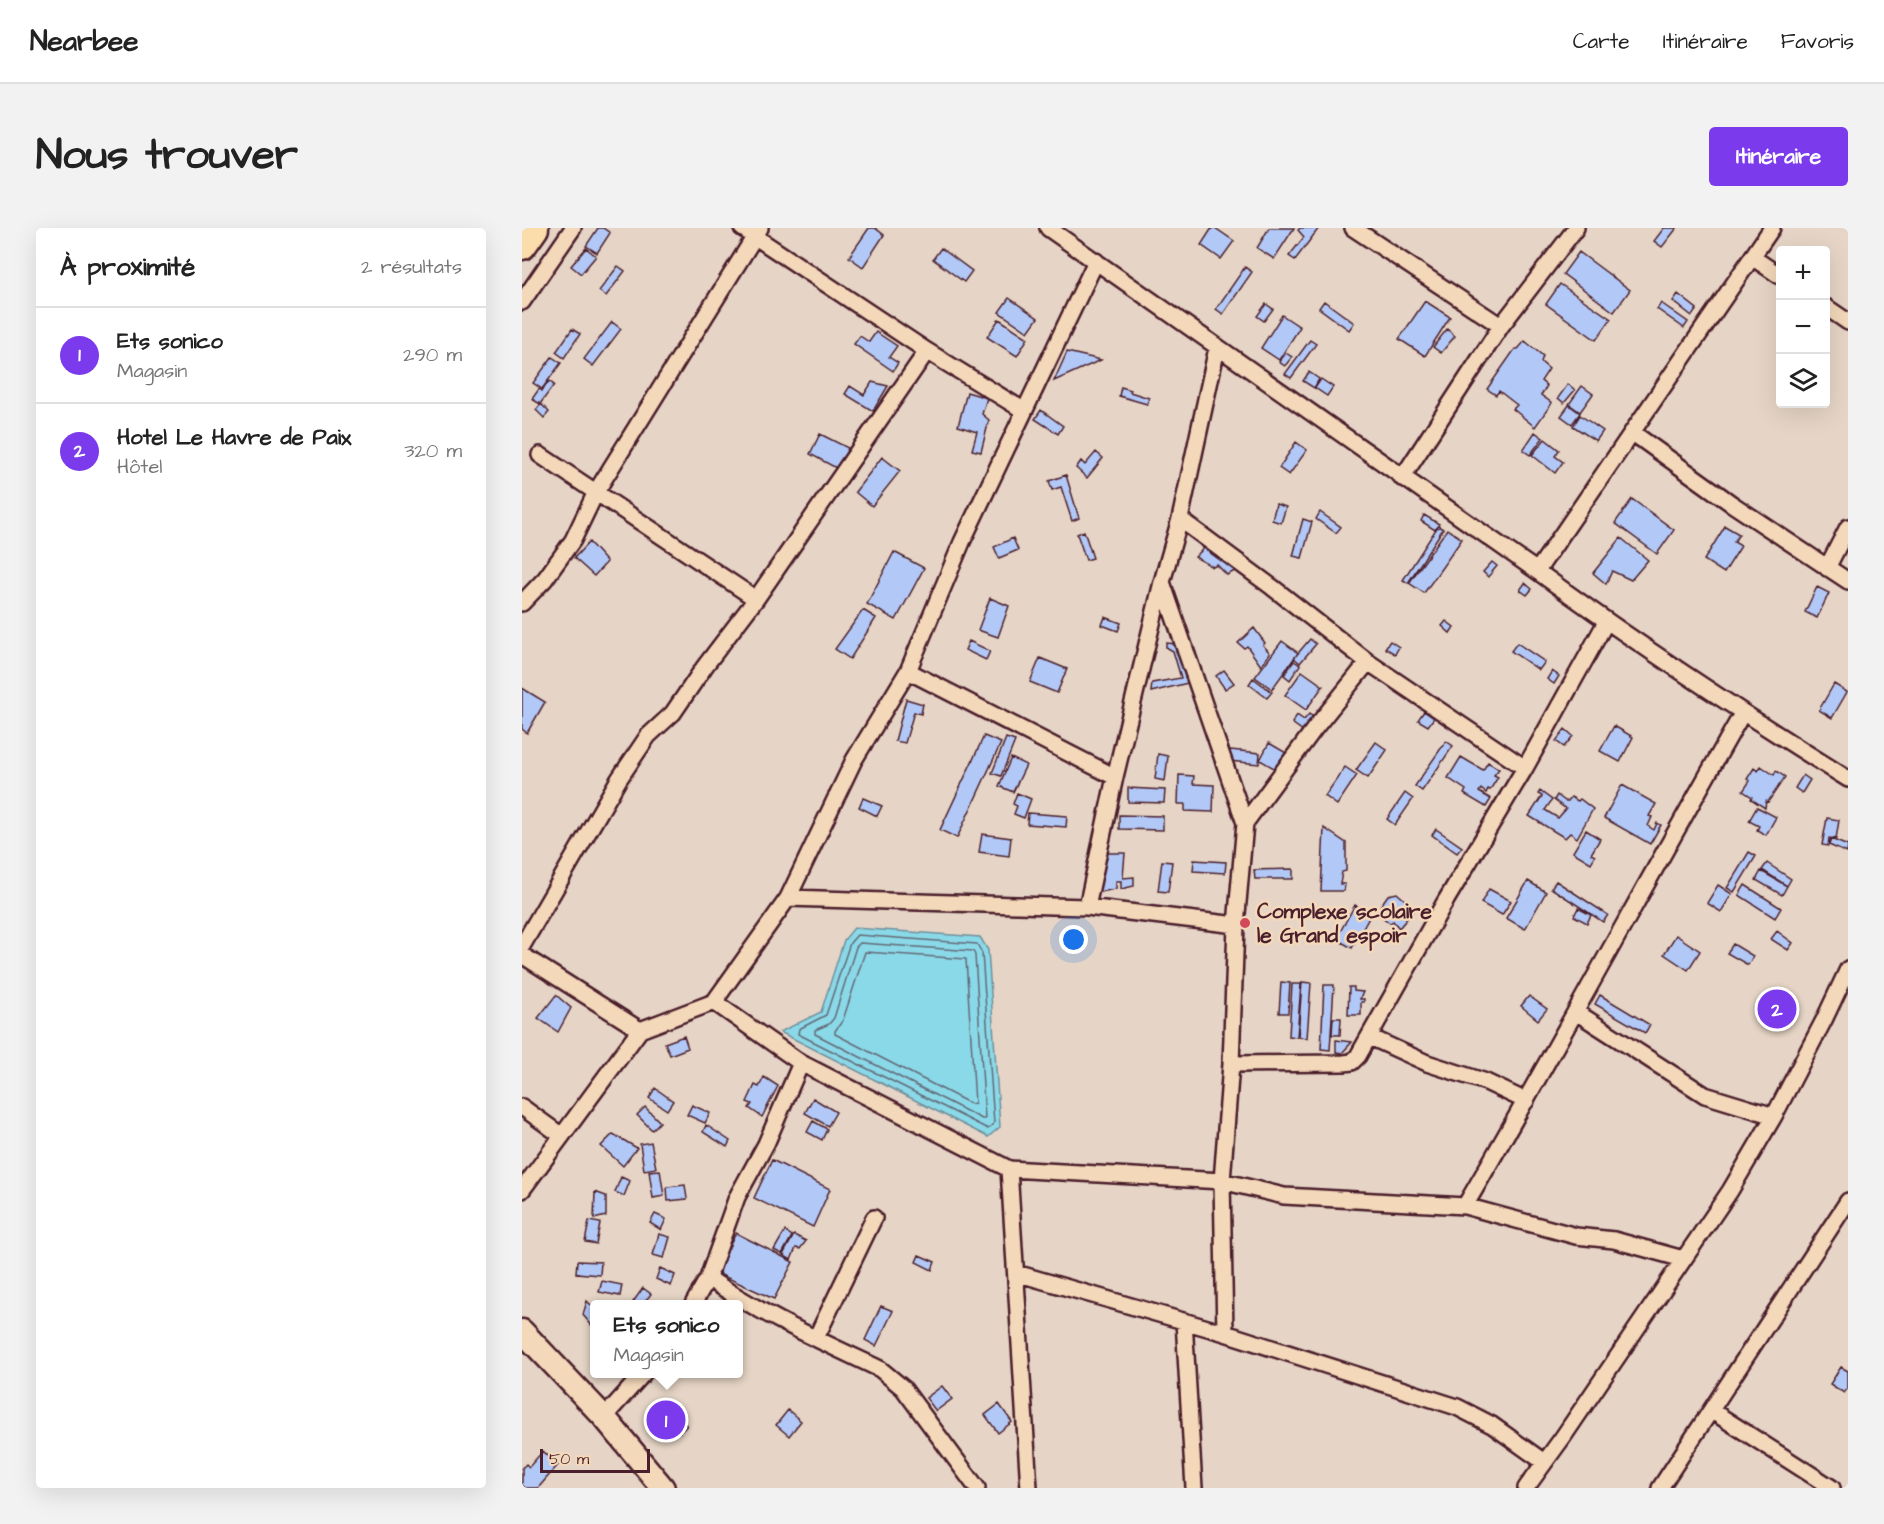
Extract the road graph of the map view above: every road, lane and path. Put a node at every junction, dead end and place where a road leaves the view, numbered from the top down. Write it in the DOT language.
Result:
graph roads {
  1 [pos="534,228"];
  2 [pos="573,228"];
  3 [pos="1048,228"];
  4 [pos="1353,228"];
  5 [pos="1576,228"];
  6 [pos="1772,228"];
  7 [pos="752,231"];
  8 [pos="522,245"];
  9 [pos="1752,257"];
  10 [pos="1096,261"];
  11 [pos="1776,273"];
  12 [pos="522,302"];
  13 [pos="1830,310"];
  14 [pos="1848,322"];
  15 [pos="1501,326"];
  16 [pos="1217,348"];
  17 [pos="927,351"];
  18 [pos="1023,410"];
  19 [pos="1633,433"];
  20 [pos="540,454"];
  21 [pos="1402,478"];
  22 [pos="596,492"];
  23 [pos="1180,519"];
  24 [pos="1848,527"];
  25 [pos="1827,568"];
  26 [pos="1537,571"];
  27 [pos="1848,581"];
  28 [pos="1162,582"];
  29 [pos="756,599"];
  30 [pos="522,603"];
  31 [pos="1606,622"];
  32 [pos="1368,662"];
  33 [pos="908,671"];
  34 [pos="1742,714"];
  35 [pos="1525,768"];
  36 [pos="1115,777"];
  37 [pos="1848,779"];
  38 [pos="1245,823"];
  39 [pos="788,898"];
  40 [pos="1087,907"];
  41 [pos="1236,925"];
  42 [pos="522,946"];
  43 [pos="522,955"];
  44 [pos="1848,969"];
  45 [pos="714,1002"];
  46 [pos="1576,1012"];
  47 [pos="640,1030"];
  48 [pos="1370,1037"];
  49 [pos="801,1063"];
  50 [pos="1231,1064"];
  51 [pos="1526,1101"];
  52 [pos="522,1107"];
  53 [pos="1773,1116"];
  54 [pos="561,1136"];
  55 [pos="1010,1169"];
  56 [pos="1222,1181"];
  57 [pos="522,1190"];
  58 [pos="1848,1201"];
  59 [pos="1465,1206"];
  60 [pos="874,1218"];
  61 [pos="1683,1259"];
  62 [pos="1016,1273"];
  63 [pos="708,1278"];
  64 [pos="696,1300"];
  65 [pos="1184,1321"];
  66 [pos="522,1331"];
  67 [pos="1224,1333"];
  68 [pos="816,1338"];
  69 [pos="639,1378"];
  70 [pos="1712,1411"];
  71 [pos="604,1417"];
  72 [pos="1544,1462"];
  73 [pos="663,1488"];
  74 [pos="977,1488"];
  75 [pos="1029,1488"];
  76 [pos="1194,1488"];
  77 [pos="1526,1488"];
  78 [pos="1660,1488"];
  79 [pos="1832,1488"];
  1 -- 8 [label="highway"];
  2 -- 12 [label="street"];
  3 -- 10 [label="street"];
  4 -- 15 [label="street"];
  5 -- 15 [label="street"];
  6 -- 9 [label="street"];
  7 -- 17 [label="street"];
  7 -- 22 [label="street"];
  9 -- 11 [label="street"];
  9 -- 19 [label="street"];
  10 -- 16 [label="street"];
  10 -- 18 [label="street"];
  13 -- 14 [label="street"];
  15 -- 21 [label="street"];
  16 -- 21 [label="street"];
  16 -- 23 [label="street"];
  17 -- 18 [label="street"];
  17 -- 29 [label="street"];
  18 -- 33 [label="street"];
  19 -- 25 [label="street"];
  19 -- 26 [label="street"];
  20 -- 22 [label="street"];
  21 -- 26 [label="street"];
  22 -- 29 [label="street"];
  22 -- 30 [label="street"];
  23 -- 28 [label="street"];
  23 -- 32 [label="street"];
  24 -- 25 [label="street"];
  25 -- 27 [label="street"];
  26 -- 31 [label="street"];
  28 -- 36 [label="street"];
  28 -- 38 [label="street"];
  29 -- 42 [label="street"];
  31 -- 34 [label="street"];
  31 -- 35 [label="street"];
  32 -- 35 [label="street"];
  32 -- 38 [label="street"];
  33 -- 36 [label="street"];
  33 -- 39 [label="street"];
  34 -- 37 [label="street"];
  34 -- 46 [label="street"];
  35 -- 48 [label="street"];
  36 -- 40 [label="street"];
  38 -- 41 [label="street"];
  39 -- 40 [label="street"];
  39 -- 45 [label="street"];
  40 -- 41 [label="street"];
  41 -- 50 [label="street"];
  43 -- 47 [label="street"];
  44 -- 53 [label="street"];
  45 -- 47 [label="street"];
  45 -- 49 [label="street"];
  46 -- 51 [label="street"];
  46 -- 53 [label="street"];
  47 -- 54 [label="street"];
  48 -- 50 [label="street"];
  48 -- 51 [label="street"];
  49 -- 55 [label="street"];
  49 -- 63 [label="street"];
  50 -- 56 [label="street"];
  51 -- 59 [label="street"];
  52 -- 54 [label="street"];
  53 -- 61 [label="street"];
  54 -- 57 [label="street"];
  55 -- 56 [label="street"];
  55 -- 62 [label="street"];
  56 -- 59 [label="street"];
  56 -- 67 [label="street"];
  58 -- 70 [label="street"];
  59 -- 61 [label="street"];
  60 -- 68 [label="street"];
  61 -- 72 [label="street"];
  62 -- 65 [label="street"];
  62 -- 75 [label="street"];
  63 -- 64 [label="street"];
  63 -- 68 [label="street"];
  65 -- 67 [label="street"];
  65 -- 76 [label="street"];
  66 -- 71 [label="street"];
  67 -- 72 [label="street"];
  68 -- 74 [label="street"];
  69 -- 71 [label="street"];
  70 -- 78 [label="street"];
  70 -- 79 [label="street"];
  71 -- 73 [label="street"];
  72 -- 77 [label="street"];
}
